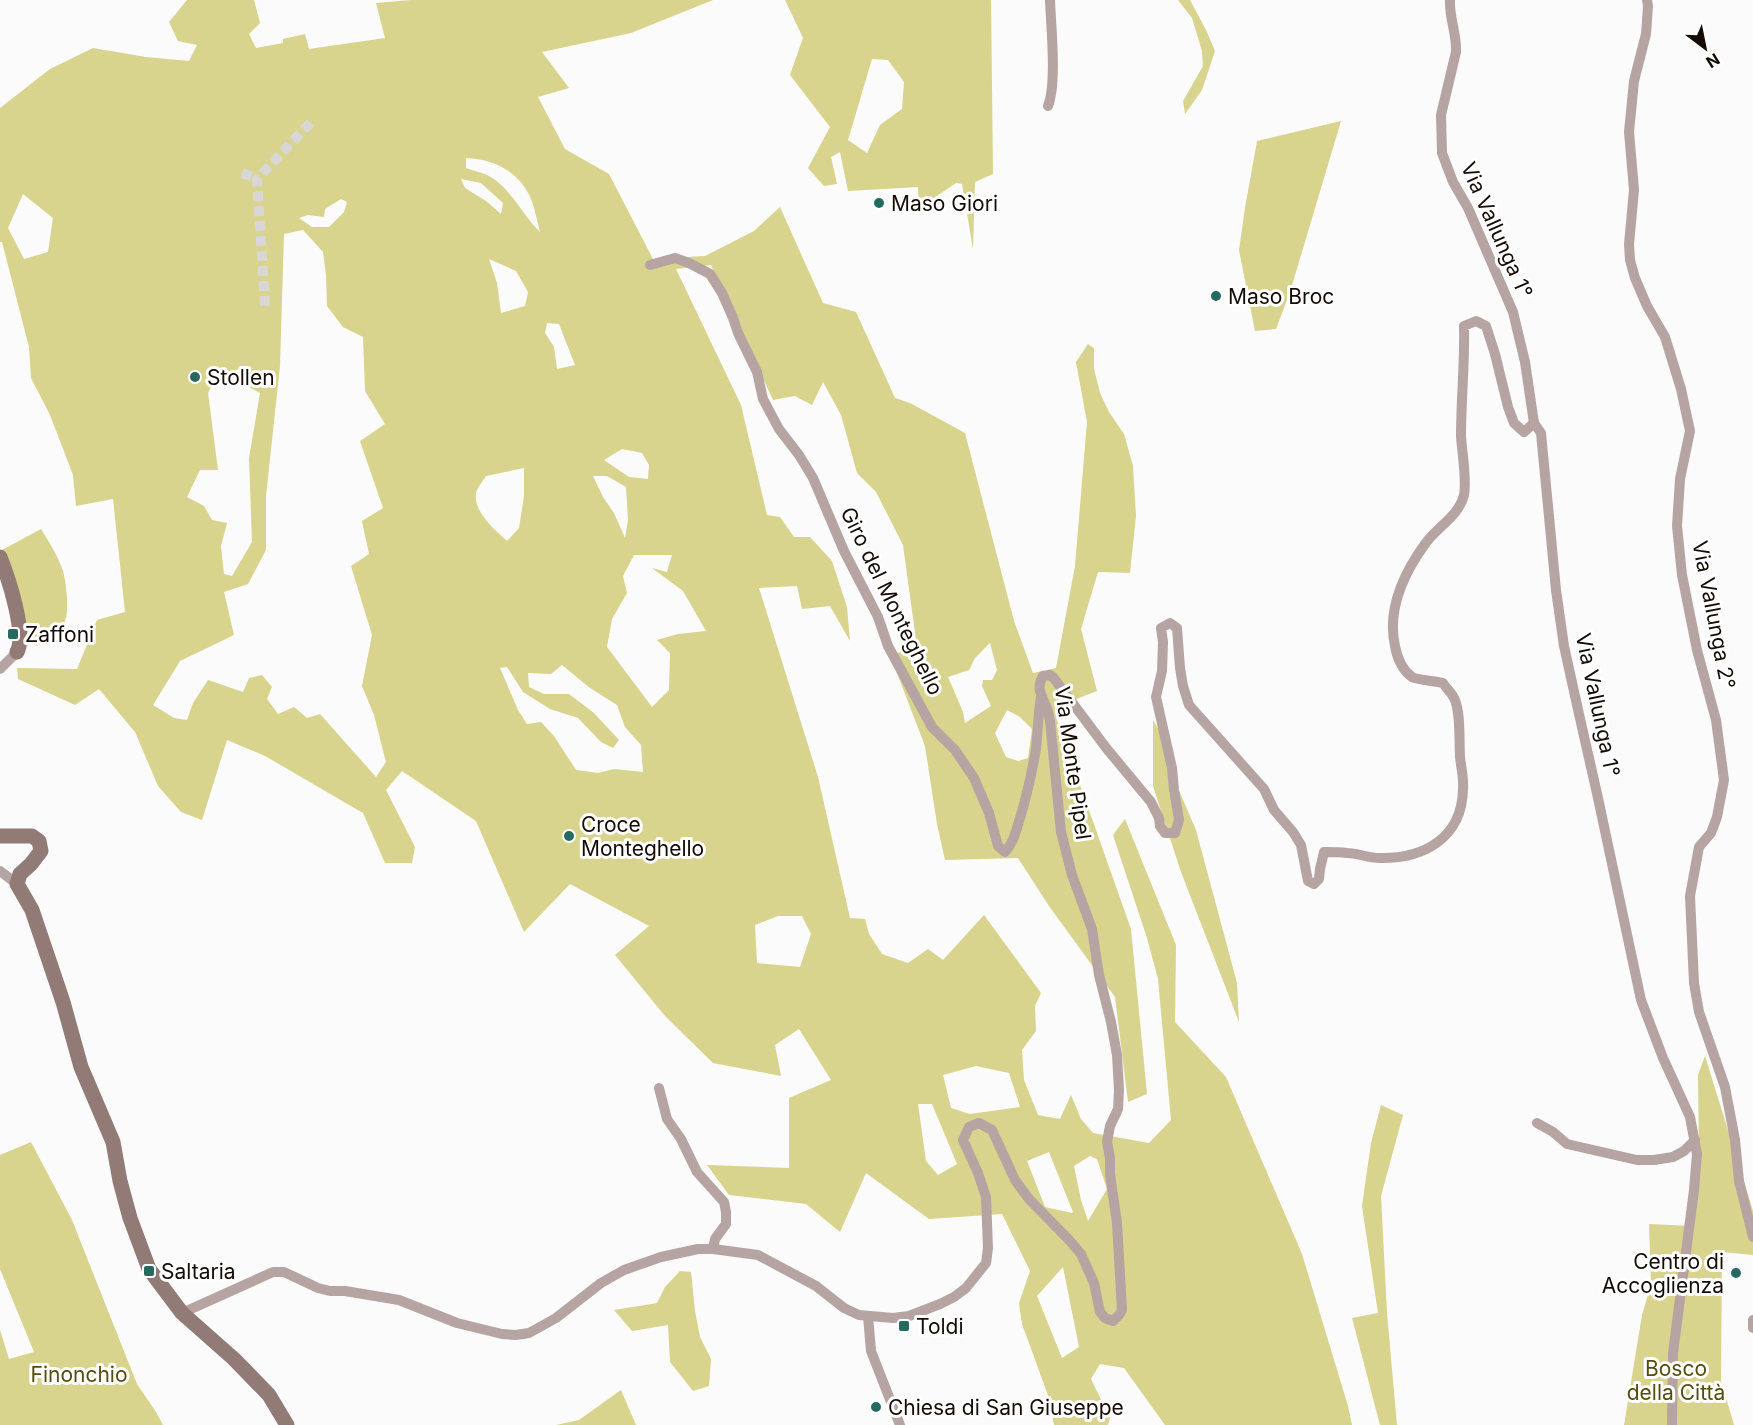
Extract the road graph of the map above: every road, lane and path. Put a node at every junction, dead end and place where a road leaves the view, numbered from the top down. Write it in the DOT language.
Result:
graph roads {
  1 [pos="1050,0"];
  2 [pos="1450,0"];
  3 [pos="1647,0"];
  4 [pos="1048,106"];
  5 [pos="650,265"];
  6 [pos="1534,423"];
  7 [pos="0,557"];
  8 [pos="17,652"];
  9 [pos="0,669"];
  10 [pos="1041,697"];
  11 [pos="0,836"];
  12 [pos="0,871"];
  13 [pos="17,884"];
  14 [pos="659,1088"];
  15 [pos="1537,1124"];
  16 [pos="1695,1140"];
  17 [pos="1753,1237"];
  18 [pos="713,1249"];
  19 [pos="868,1316"];
  20 [pos="184,1318"];
  21 [pos="1753,1320"];
  22 [pos="1753,1328"];
  23 [pos="287,1425"];
  24 [pos="900,1425"];
  25 [pos="1672,1425"];
  1 -- 4 [label="street"];
  2 -- 6 [label="street, Via Vallunga 1°"];
  3 -- 17 [label="street, Via Vallunga 2°"];
  5 -- 10 [label="street, Giro del Monteghello"];
  6 -- 10 [label="street, Via Monte Pipel"];
  6 -- 16 [label="street, Via Vallunga 1°"];
  7 -- 8 [label="street"];
  8 -- 9 [label="street"];
  10 -- 19 [label="street, Via Monte Pipel"];
  11 -- 13 [label="street"];
  12 -- 13 [label="street"];
  13 -- 20 [label="street"];
  14 -- 18 [label="street"];
  15 -- 16 [label="street"];
  16 -- 25 [label="street, Via Vallunga 1°"];
  18 -- 19 [label="street"];
  18 -- 20 [label="street"];
  19 -- 24 [label="street"];
  20 -- 23 [label="street"];
  21 -- 22 [label="street"];
}
